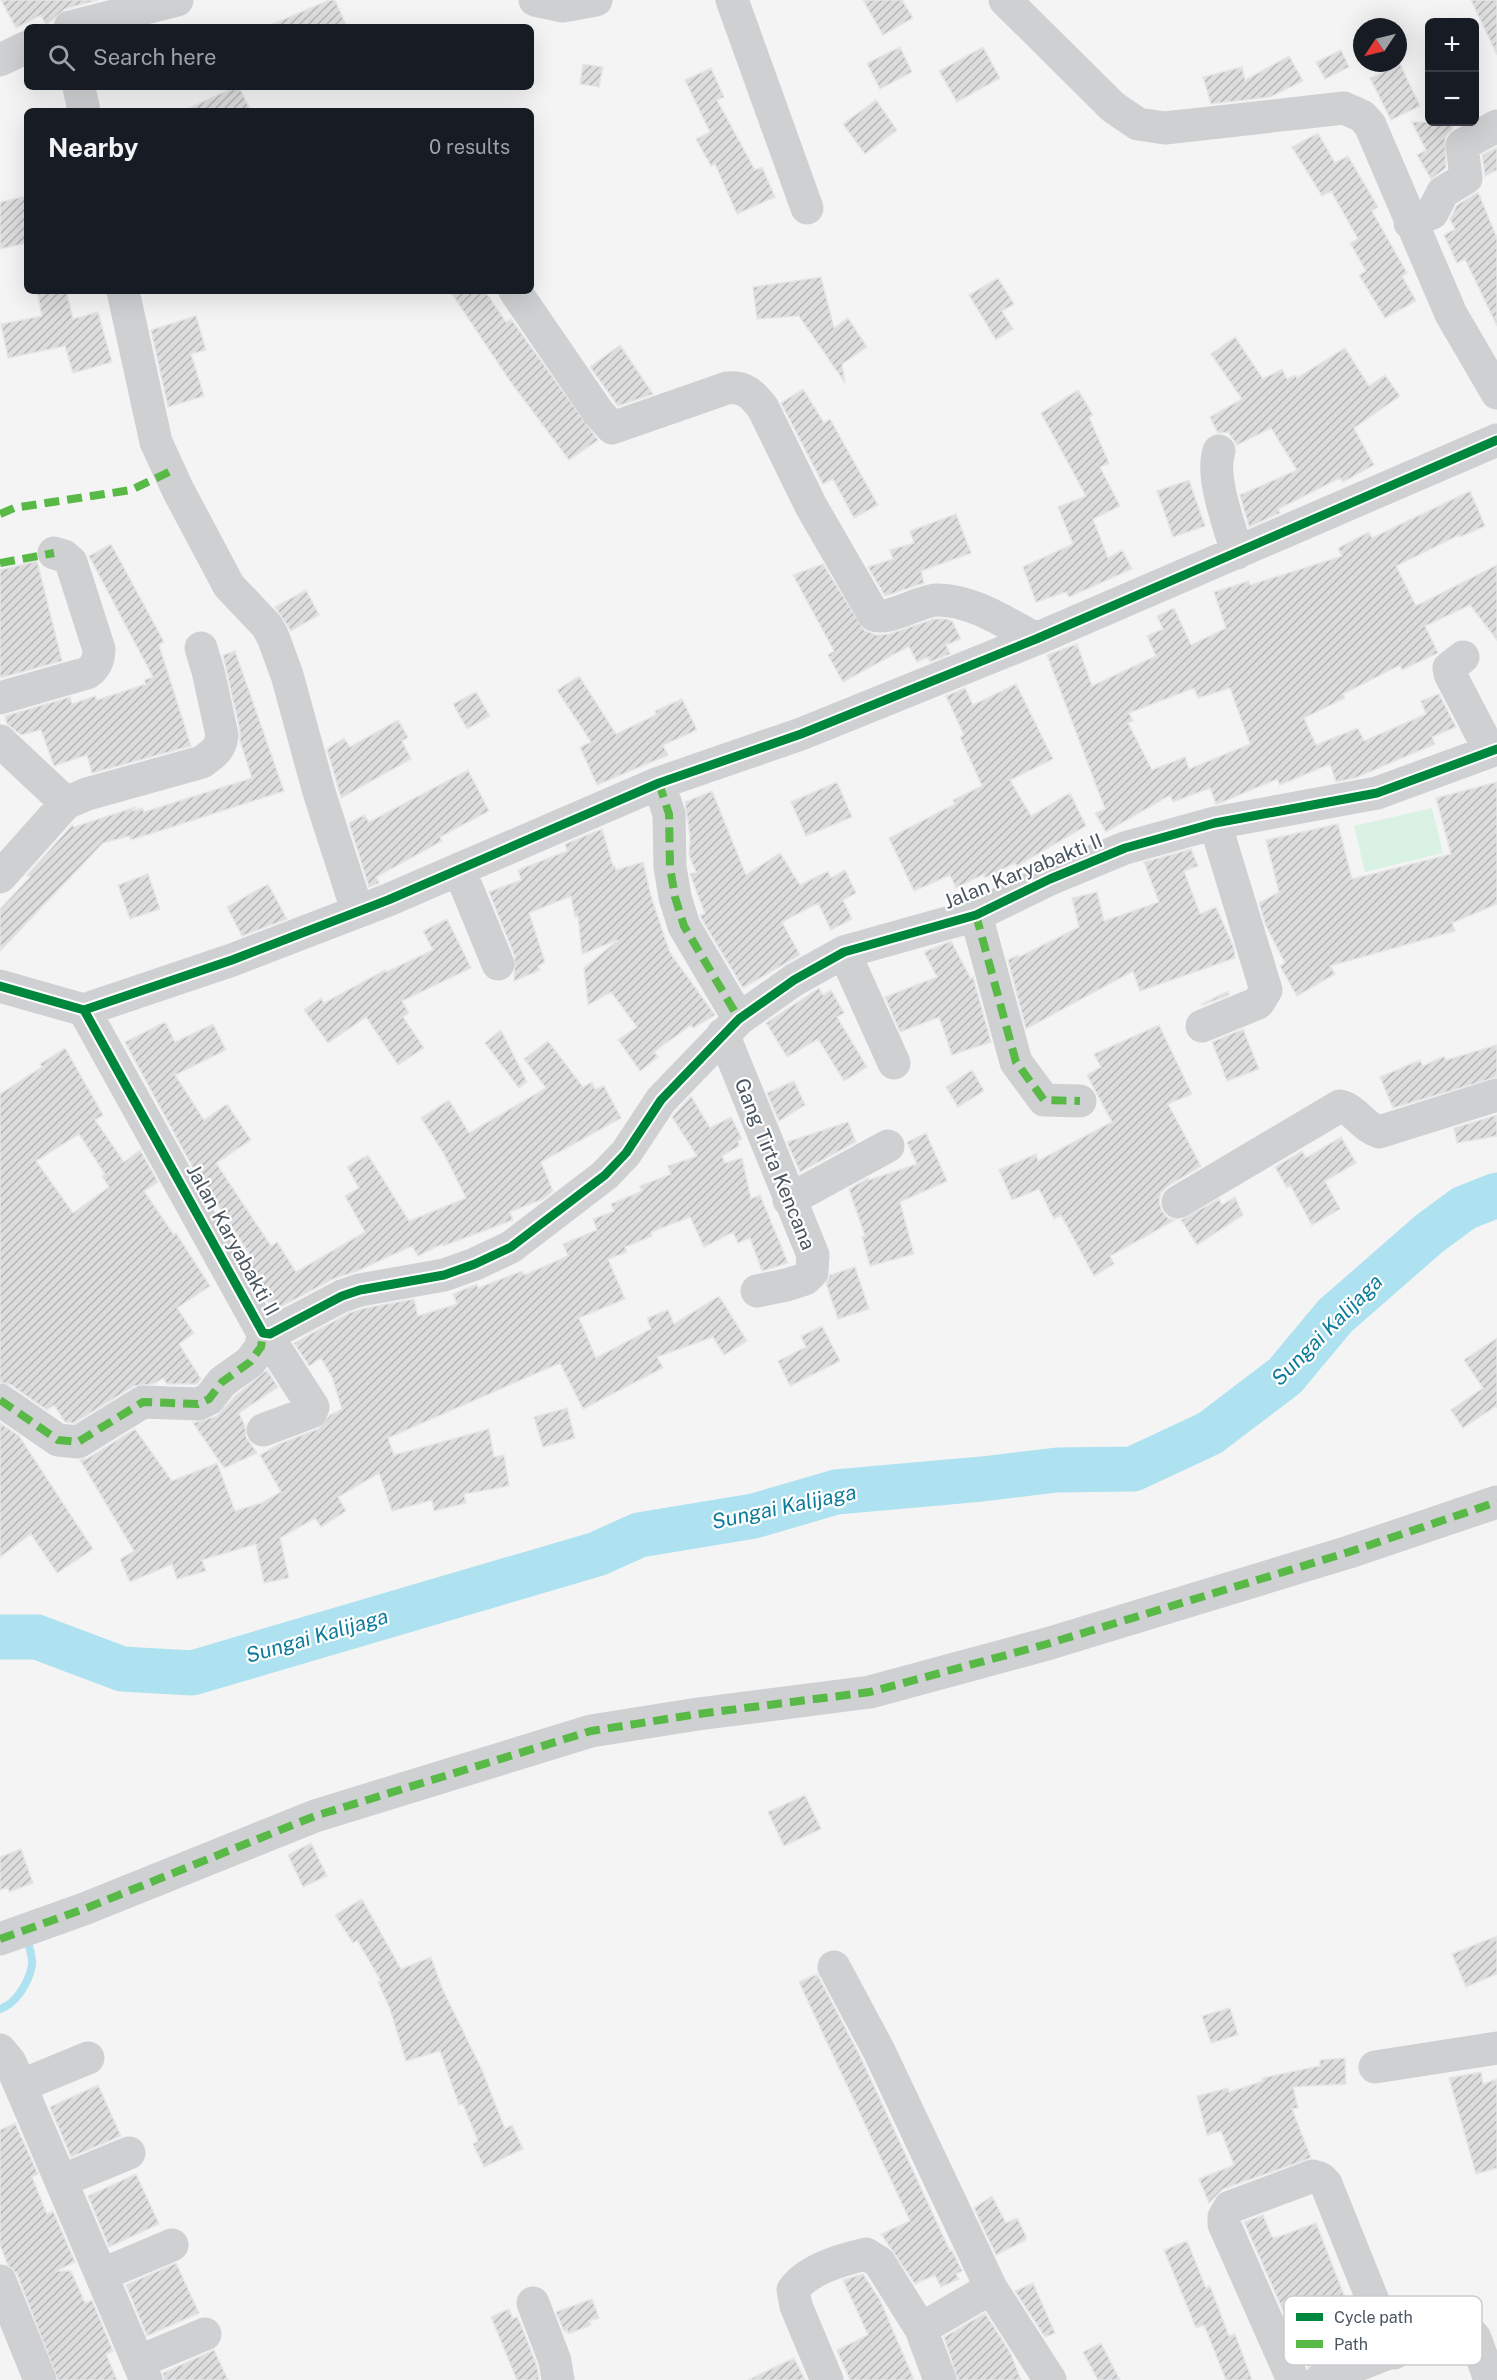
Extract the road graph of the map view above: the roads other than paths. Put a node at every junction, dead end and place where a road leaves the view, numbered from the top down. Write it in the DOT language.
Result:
graph roads {
  1 [pos="177,0"];
  2 [pos="535,0"];
  3 [pos="596,0"];
  4 [pos="732,0"];
  5 [pos="1005,0"];
  6 [pos="82,24"];
  7 [pos="24,48"];
  8 [pos="0,60"];
  9 [pos="80,90"];
  10 [pos="83,108"];
  11 [pos="1497,126"];
  12 [pos="807,208"];
  13 [pos="1410,224"];
  14 [pos="124,294"];
  15 [pos="517,294"];
  16 [pos="1493,378"];
  17 [pos="1497,440"];
  18 [pos="1219,451"];
  19 [pos="54,553"];
  20 [pos="1237,553"];
  21 [pos="1035,639"];
  22 [pos="201,648"];
  23 [pos="1463,657"];
  24 [pos="0,698"];
  25 [pos="0,741"];
  26 [pos="1493,750"];
  27 [pos="659,783"];
  28 [pos="66,802"];
  29 [pos="1215,823"];
  30 [pos="459,869"];
  31 [pos="0,877"];
  32 [pos="357,910"];
  33 [pos="976,915"];
  34 [pos="844,952"];
  35 [pos="498,964"];
  36 [pos="0,986"];
  37 [pos="84,1010"];
  38 [pos="731,1026"];
  39 [pos="1202,1026"];
  40 [pos="894,1063"];
  41 [pos="1497,1095"];
  42 [pos="1080,1101"];
  43 [pos="888,1146"];
  44 [pos="789,1200"];
  45 [pos="1178,1202"];
  46 [pos="757,1291"];
  47 [pos="264,1334"];
  48 [pos="0,1400"];
  49 [pos="263,1430"];
  50 [pos="1497,1502"];
  51 [pos="0,1939"];
  52 [pos="834,1967"];
  53 [pos="1497,2048"];
  54 [pos="0,2050"];
  55 [pos="88,2058"];
  56 [pos="1375,2067"];
  57 [pos="20,2086"];
  58 [pos="129,2153"];
  59 [pos="60,2181"];
  60 [pos="172,2245"];
  61 [pos="100,2275"];
  62 [pos="0,2281"];
  63 [pos="991,2288"];
  64 [pos="1359,2296"];
  65 [pos="533,2303"];
  66 [pos="921,2329"];
  67 [pos="205,2334"];
  68 [pos="1482,2358"];
  69 [pos="1284,2360"];
  70 [pos="1286,2365"];
  71 [pos="1379,2365"];
  72 [pos="142,2371"];
  73 [pos="40,2380"];
  74 [pos="558,2380"];
  75 [pos="827,2380"];
  76 [pos="940,2380"];
  77 [pos="1050,2380"];
  78 [pos="1293,2380"];
  79 [pos="1320,2380"];
  80 [pos="1490,2380"];
  1 -- 6 [label="street"];
  2 -- 3 [label="street"];
  4 -- 12 [label="street"];
  5 -- 13 [label="street"];
  7 -- 8 [label="street"];
  9 -- 10 [label="street"];
  11 -- 13 [label="street"];
  13 -- 16 [label="street"];
  14 -- 32 [label="street"];
  15 -- 21 [label="street"];
  17 -- 20 [label="street"];
  18 -- 20 [label="street"];
  19 -- 24 [label="street"];
  20 -- 21 [label="street"];
  21 -- 27 [label="street"];
  22 -- 28 [label="street"];
  23 -- 26 [label="street"];
  25 -- 28 [label="street"];
  26 -- 29 [label="street, Jalan Karyabakti II"];
  27 -- 30 [label="street"];
  27 -- 38 [label="street, Gang Tirta Kencana"];
  28 -- 31 [label="street"];
  29 -- 33 [label="street, Jalan Karyabakti II"];
  29 -- 39 [label="street"];
  30 -- 32 [label="street"];
  30 -- 35 [label="street"];
  32 -- 37 [label="street"];
  33 -- 34 [label="street, Jalan Karyabakti II"];
  33 -- 42 [label="street"];
  34 -- 38 [label="street, Jalan Karyabakti II"];
  34 -- 40 [label="street"];
  36 -- 37 [label="street"];
  37 -- 47 [label="street, Jalan Karyabakti II"];
  38 -- 44 [label="street, Gang Tirta Kencana"];
  38 -- 47 [label="street, Jalan Karyabakti II"];
  41 -- 45 [label="street"];
  43 -- 44 [label="street"];
  44 -- 46 [label="street, Gang Tirta Kencana"];
  47 -- 48 [label="street"];
  47 -- 49 [label="street"];
  50 -- 51 [label="street"];
  52 -- 63 [label="street"];
  53 -- 56 [label="street"];
  54 -- 57 [label="street"];
  55 -- 57 [label="street"];
  57 -- 59 [label="street"];
  58 -- 59 [label="street"];
  59 -- 61 [label="street"];
  60 -- 61 [label="street"];
  61 -- 72 [label="street"];
  62 -- 73 [label="street"];
  63 -- 66 [label="street"];
  63 -- 77 [label="street"];
  64 -- 69 [label="street"];
  65 -- 74 [label="street"];
  66 -- 75 [label="street"];
  66 -- 76 [label="street"];
  67 -- 72 [label="street"];
  68 -- 80 [label="street"];
  70 -- 78 [label="street"];
  71 -- 79 [label="street"];
}
